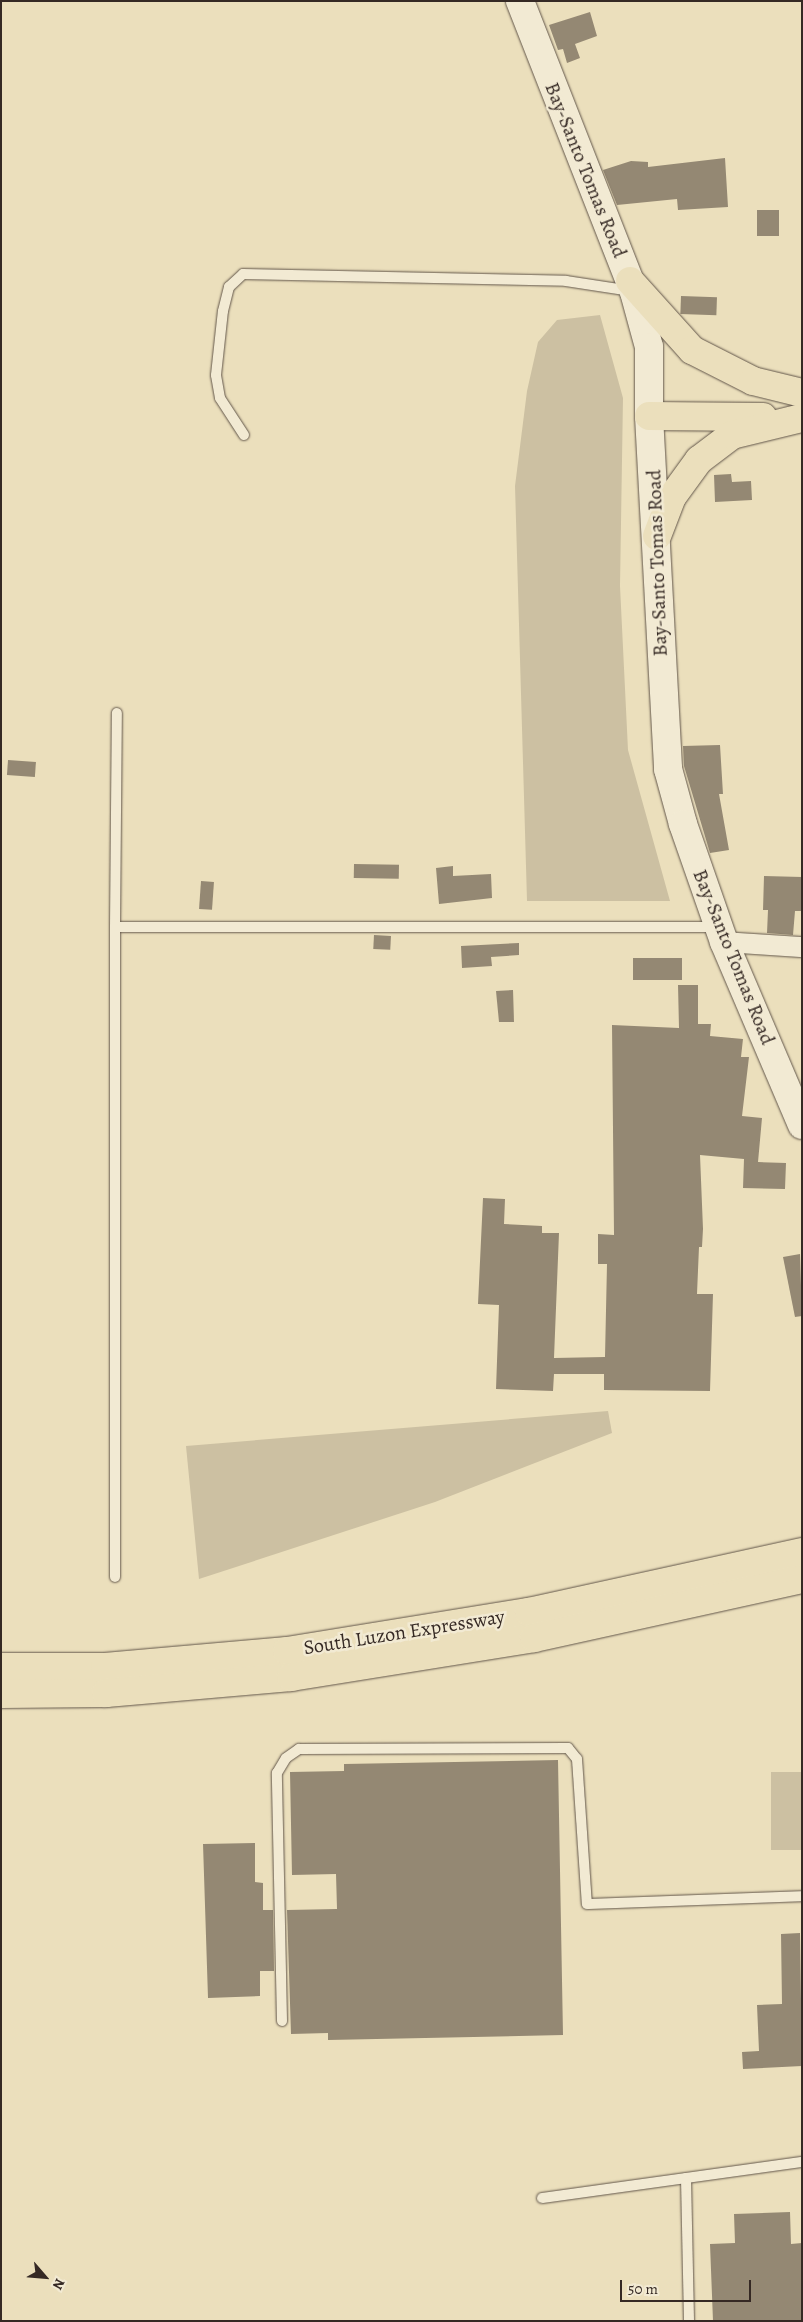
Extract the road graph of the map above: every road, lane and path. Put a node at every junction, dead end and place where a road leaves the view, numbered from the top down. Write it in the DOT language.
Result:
graph roads {
  1 [pos="520,1"];
  2 [pos="632,286"];
  3 [pos="802,393"];
  4 [pos="802,401"];
  5 [pos="650,408"];
  6 [pos="802,418"];
  7 [pos="244,435"];
  8 [pos="657,536"];
  9 [pos="118,713"];
  10 [pos="115,927"];
  11 [pos="722,935"];
  12 [pos="802,946"];
  13 [pos="796,1094"];
  14 [pos="802,1125"];
  15 [pos="802,1552"];
  16 [pos="114,1577"];
  17 [pos="802,1579"];
  18 [pos="1,1667"];
  19 [pos="1,1694"];
  20 [pos="802,1896"];
  21 [pos="282,2021"];
  22 [pos="802,2162"];
  23 [pos="686,2178"];
  24 [pos="542,2198"];
  25 [pos="690,2321"];
  1 -- 2 [label="main road, Bay-Santo Tomas Road"];
  2 -- 3 [label="highway"];
  2 -- 5 [label="main road, Bay-Santo Tomas Road"];
  2 -- 7 [label="lane"];
  4 -- 5 [label="highway"];
  5 -- 6 [label="highway"];
  5 -- 8 [label="main road, Bay-Santo Tomas Road"];
  6 -- 8 [label="highway"];
  8 -- 11 [label="main road, Bay-Santo Tomas Road"];
  9 -- 10 [label="lane"];
  10 -- 11 [label="lane"];
  10 -- 16 [label="lane"];
  11 -- 12 [label="street"];
  11 -- 13 [label="main road, Bay-Santo Tomas Road"];
  13 -- 14 [label="main road, Bay-Santo Tomas Road"];
  15 -- 18 [label="highway, South Luzon Expressway"];
  17 -- 19 [label="highway, South Luzon Expressway"];
  20 -- 21 [label="lane"];
  22 -- 23 [label="lane"];
  23 -- 24 [label="lane"];
  23 -- 25 [label="lane"];
}
